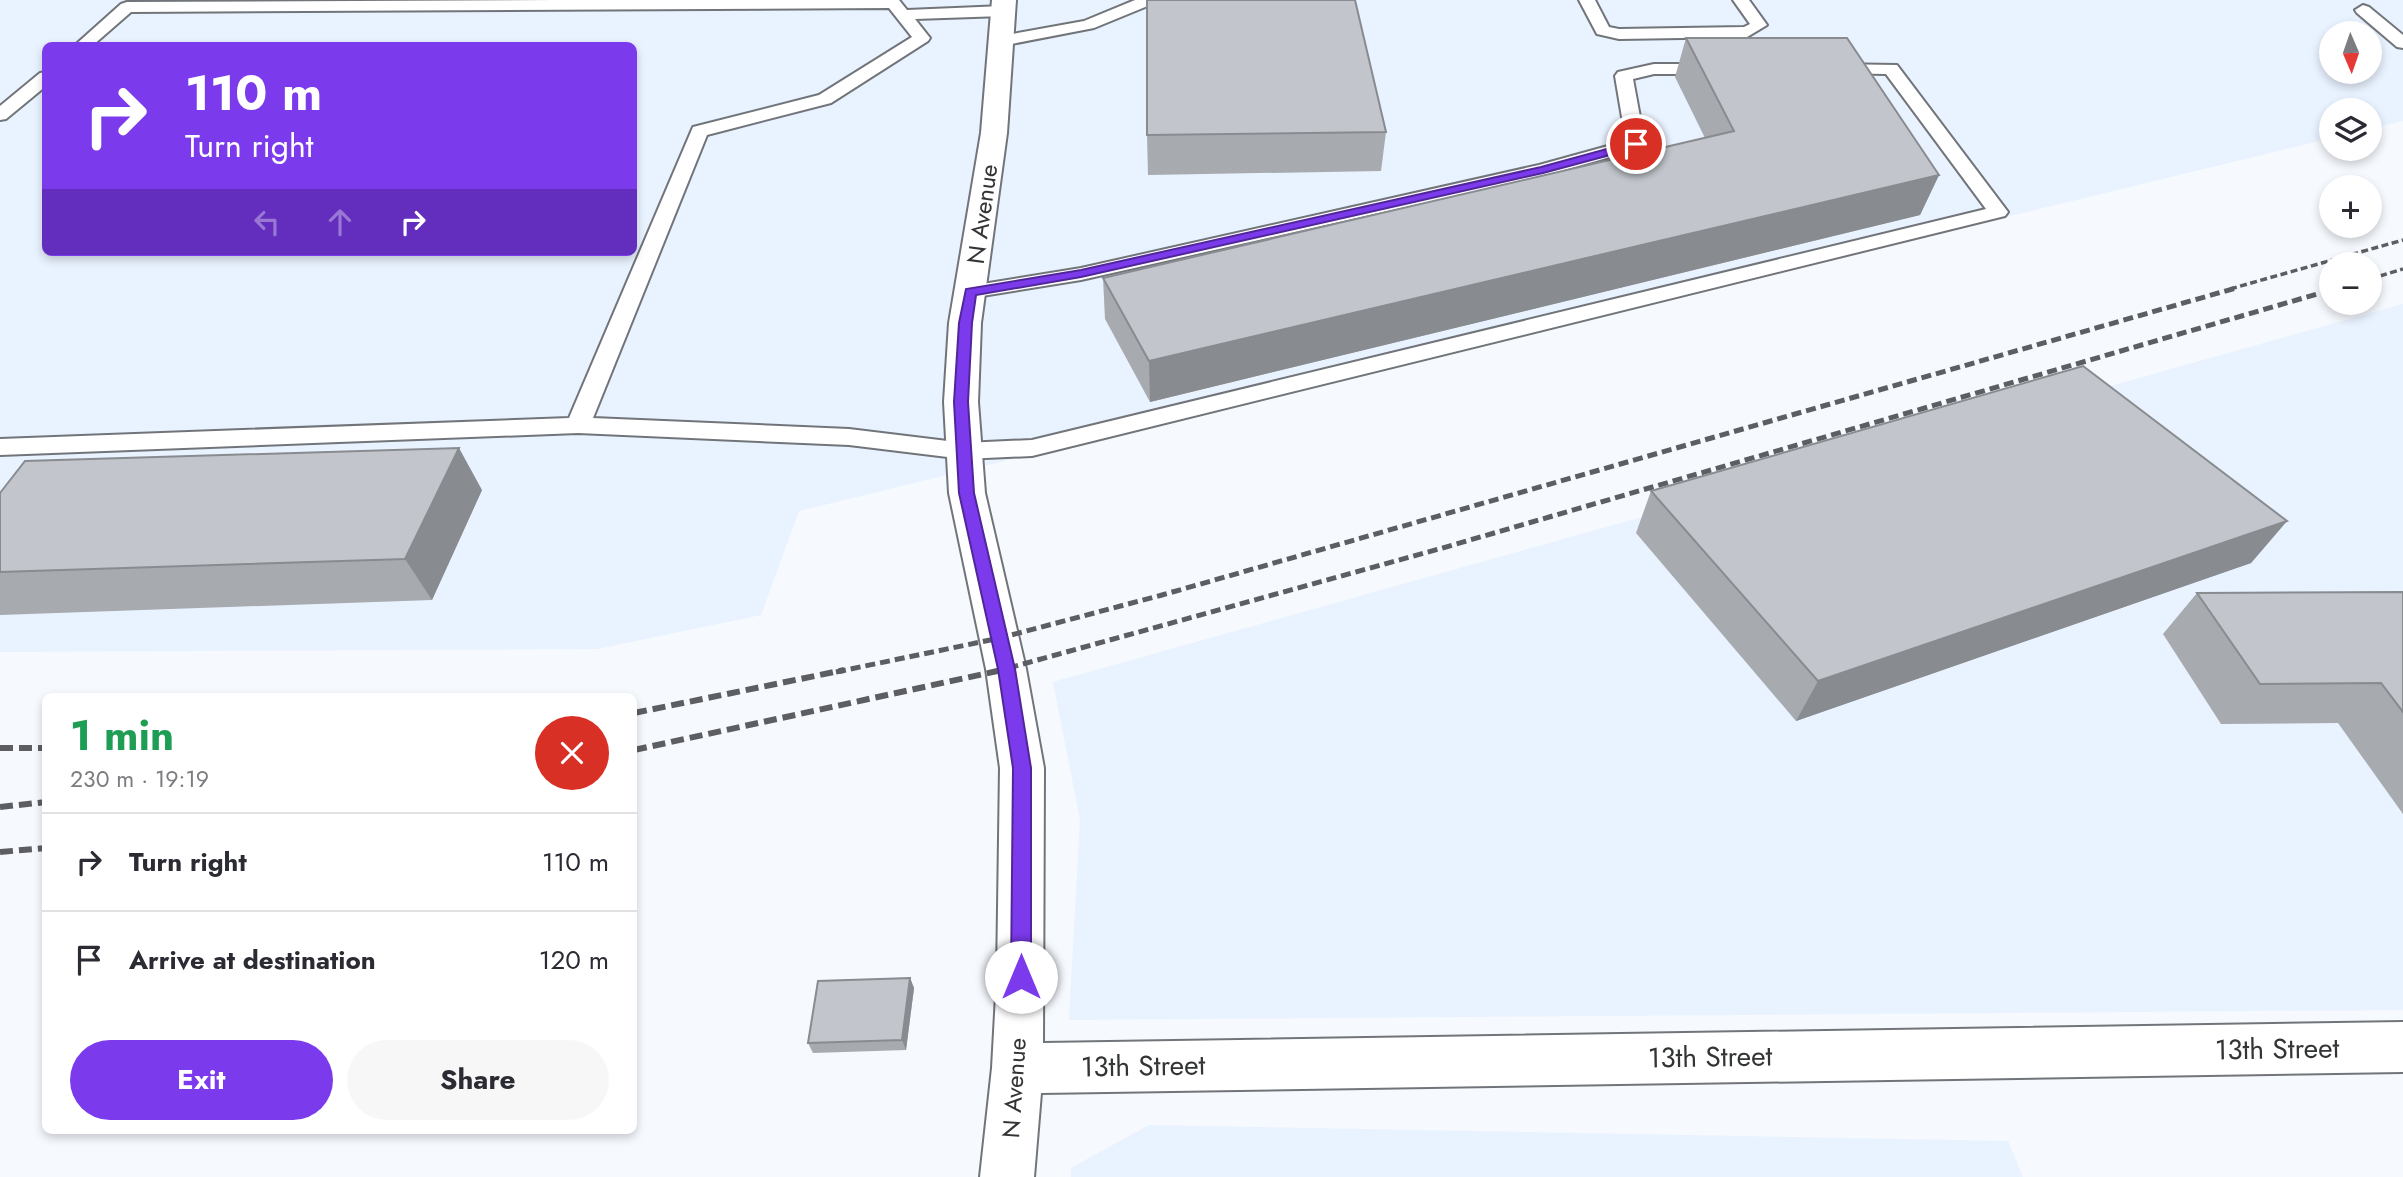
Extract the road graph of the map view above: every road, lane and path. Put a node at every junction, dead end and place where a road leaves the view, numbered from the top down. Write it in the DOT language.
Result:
graph roads {
  1 [pos="1149,0"];
  2 [pos="1587,0"];
  3 [pos="1741,0"];
  4 [pos="2363,10"];
  5 [pos="903,15"];
  6 [pos="1003,17"];
  7 [pos="87,42"];
  8 [pos="2403,43"];
  9 [pos="1738,69"];
  10 [pos="1807,69"];
  11 [pos="42,80"];
  12 [pos="0,115"];
  13 [pos="970,292"];
  14 [pos="578,425"];
  15 [pos="0,447"];
  16 [pos="964,451"];
  17 [pos="2403,1047"];
  18 [pos="1017,1068"];
  19 [pos="1007,1177"];
  1 -- 6 [label="lane"];
  2 -- 3 [label="lane"];
  4 -- 8 [label="lane"];
  5 -- 6 [label="lane"];
  5 -- 7 [label="lane"];
  5 -- 14 [label="lane"];
  6 -- 13 [label="street, N Avenue"];
  9 -- 13 [label="lane"];
  10 -- 16 [label="lane"];
  11 -- 12 [label="lane"];
  13 -- 16 [label="street, N Avenue"];
  14 -- 15 [label="lane"];
  14 -- 16 [label="lane"];
  16 -- 18 [label="street, N Avenue"];
  17 -- 18 [label="street, 13th Street"];
  18 -- 19 [label="street, N Avenue"];
}
